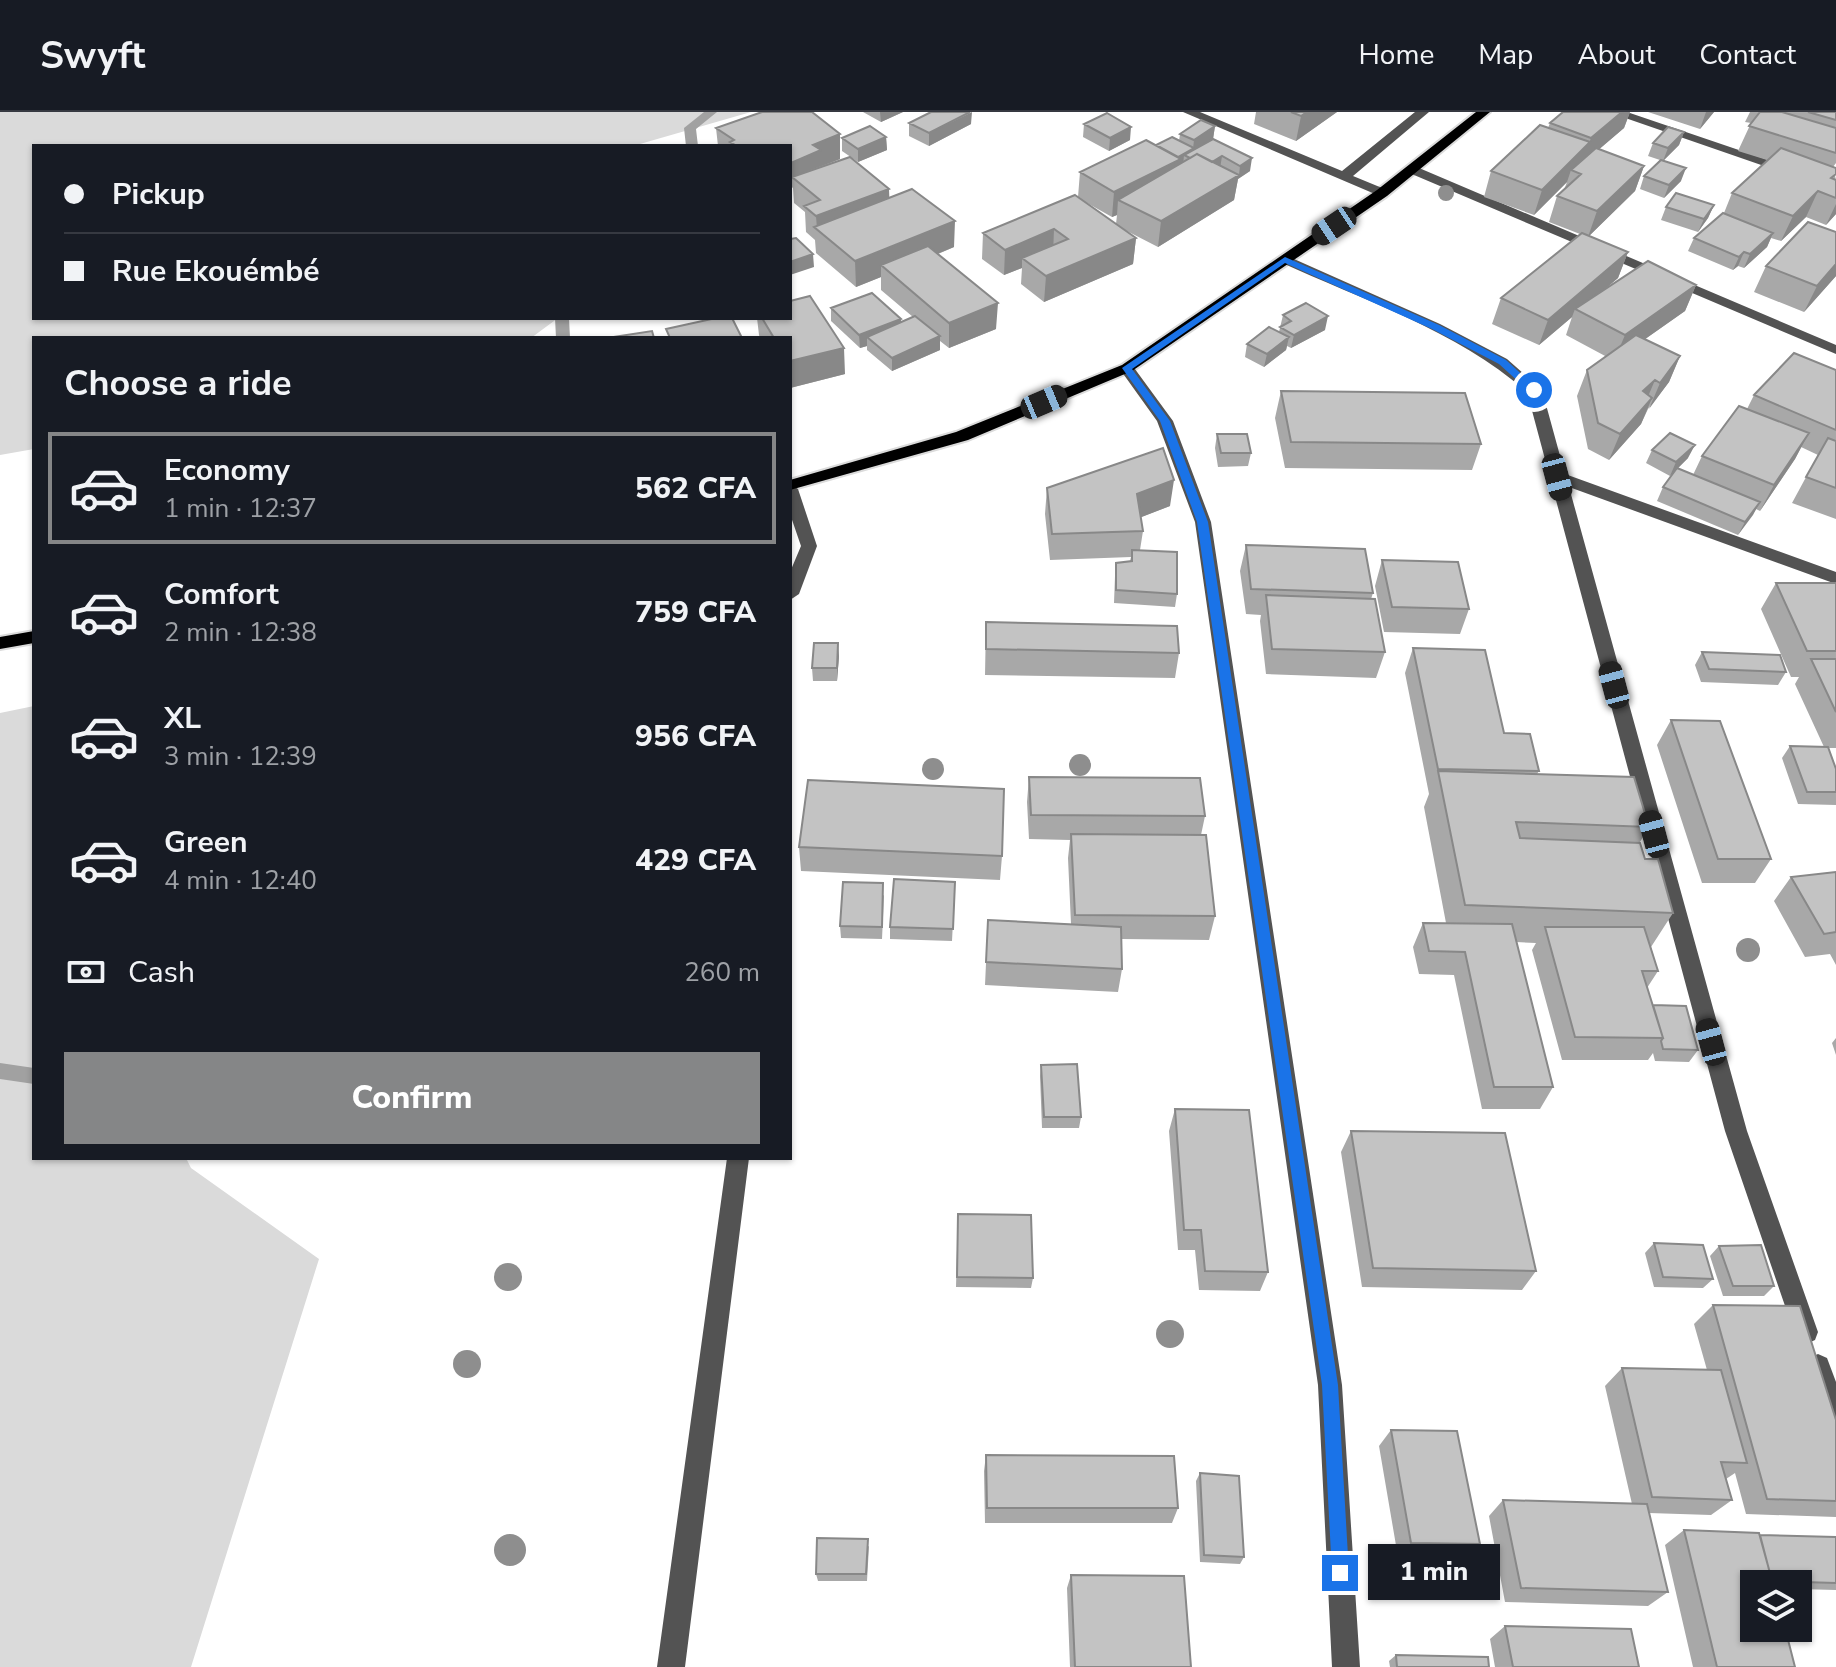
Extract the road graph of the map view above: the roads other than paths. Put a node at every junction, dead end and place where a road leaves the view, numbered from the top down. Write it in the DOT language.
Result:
graph roads {
  1 [pos="1189,112"];
  2 [pos="1423,112"];
  3 [pos="1484,112"];
  4 [pos="1614,112"];
  5 [pos="1412,169"];
  6 [pos="1343,177"];
  7 [pos="1836,187"];
  8 [pos="1382,193"];
  9 [pos="1285,259"];
  10 [pos="1836,350"];
  11 [pos="1127,368"];
  12 [pos="1557,477"];
  13 [pos="792,486"];
  14 [pos="792,493"];
  15 [pos="1836,578"];
  16 [pos="792,589"];
  17 [pos="32,637"];
  18 [pos="0,643"];
  19 [pos="738,1160"];
  20 [pos="1836,1416"];
  21 [pos="671,1667"];
  22 [pos="1346,1667"];
  1 -- 6 [label="street"];
  2 -- 6 [label="street"];
  3 -- 5 [label="main road"];
  4 -- 7 [label="street"];
  5 -- 8 [label="main road"];
  5 -- 10 [label="street"];
  6 -- 8 [label="street"];
  8 -- 9 [label="main road"];
  9 -- 11 [label="main road"];
  9 -- 12 [label="street"];
  11 -- 13 [label="main road"];
  11 -- 22 [label="street"];
  12 -- 15 [label="street"];
  12 -- 20 [label="street"];
  14 -- 16 [label="street"];
  17 -- 18 [label="main road"];
  19 -- 21 [label="street"];
}
